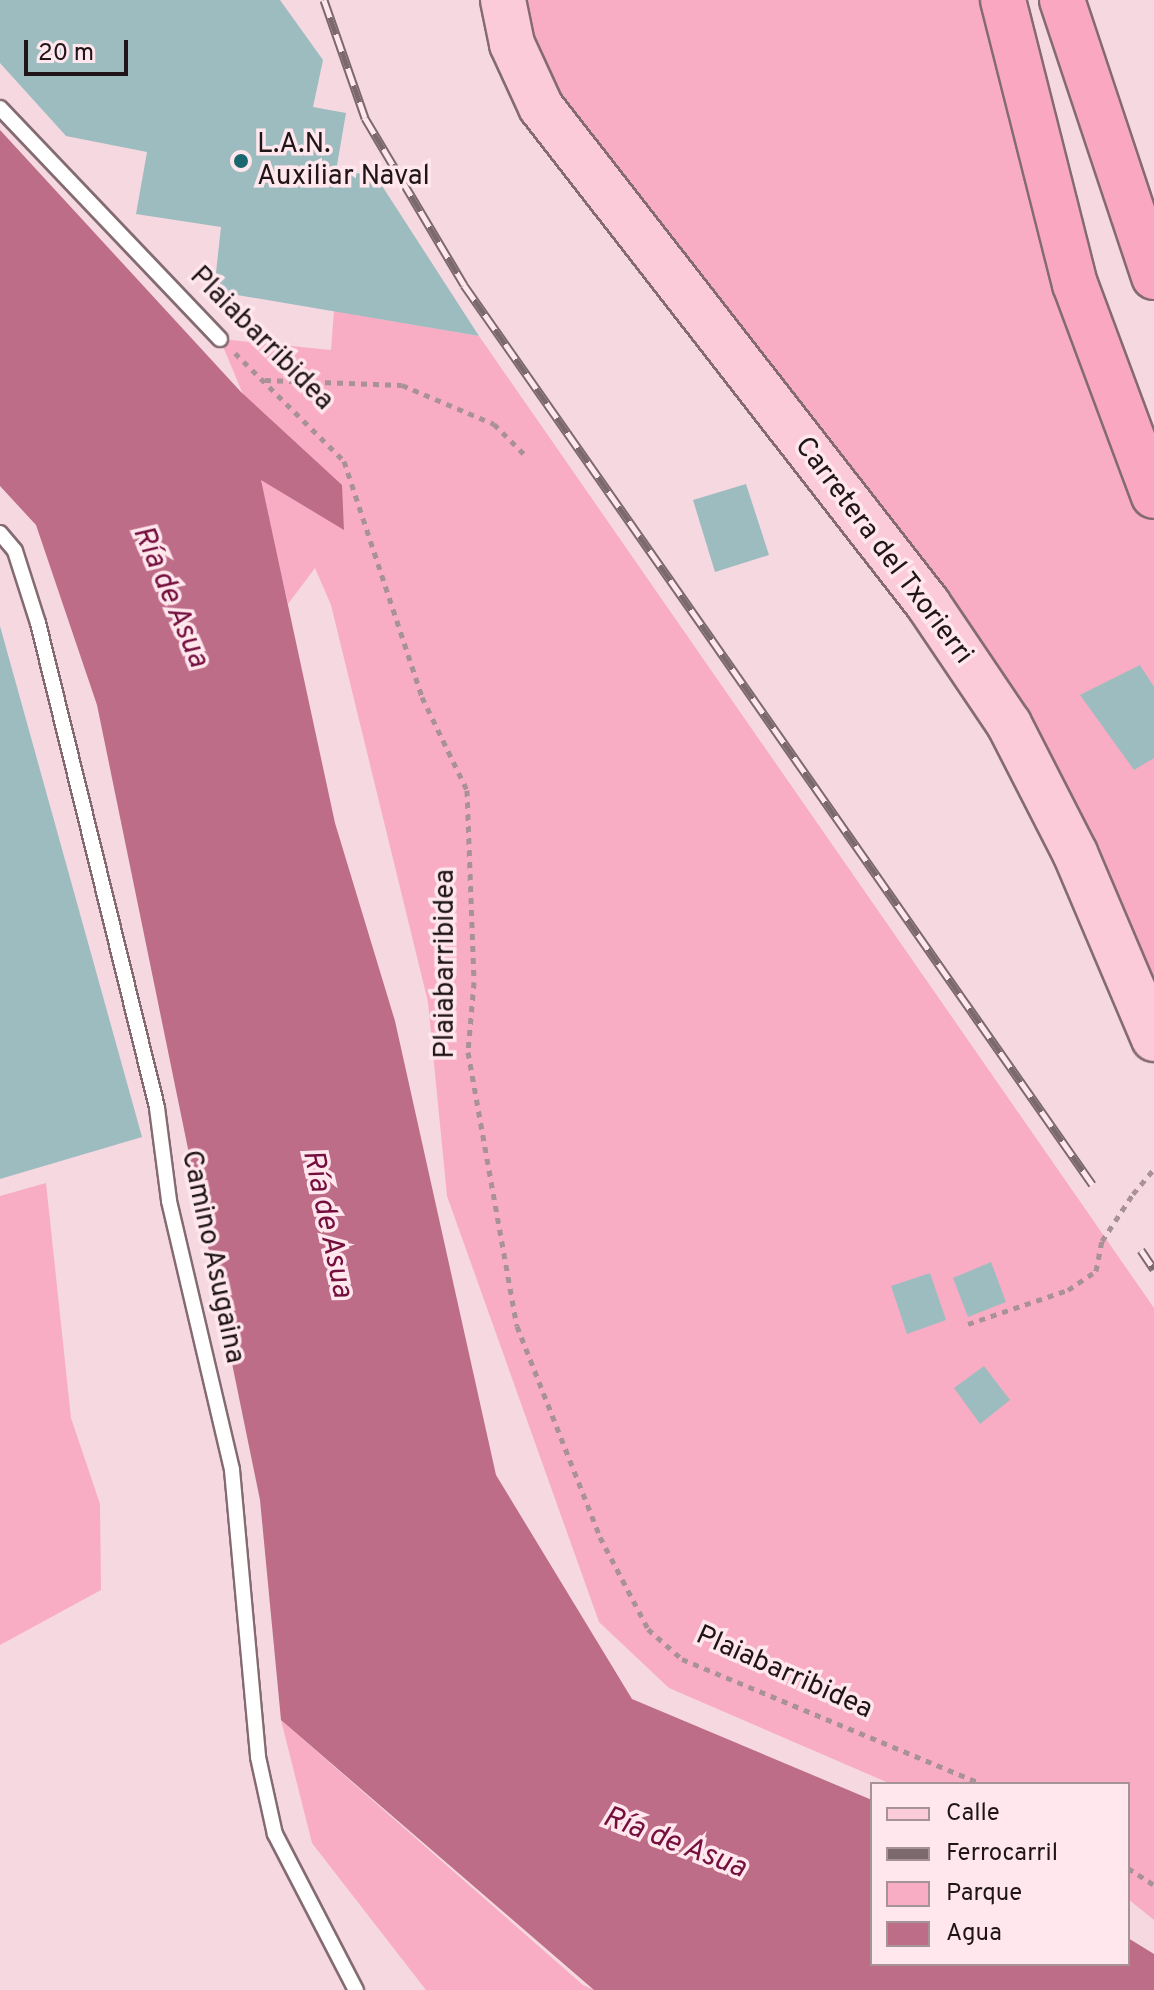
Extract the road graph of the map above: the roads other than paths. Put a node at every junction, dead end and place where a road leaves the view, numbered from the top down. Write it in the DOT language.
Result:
graph roads {
  1 [pos="503,0"];
  2 [pos="1003,0"];
  3 [pos="1062,0"];
  4 [pos="0,108"];
  5 [pos="1154,277"];
  6 [pos="220,339"];
  7 [pos="1154,496"];
  8 [pos="0,533"];
  9 [pos="1154,1039"];
  10 [pos="356,1990"];
  1 -- 9 [label="main road, Carretera del Txorierri"];
  2 -- 7 [label="highway"];
  3 -- 5 [label="highway"];
  4 -- 6 [label="lane, Plaiabarribidea"];
  8 -- 10 [label="lane, Camino Asugaina"];
}
